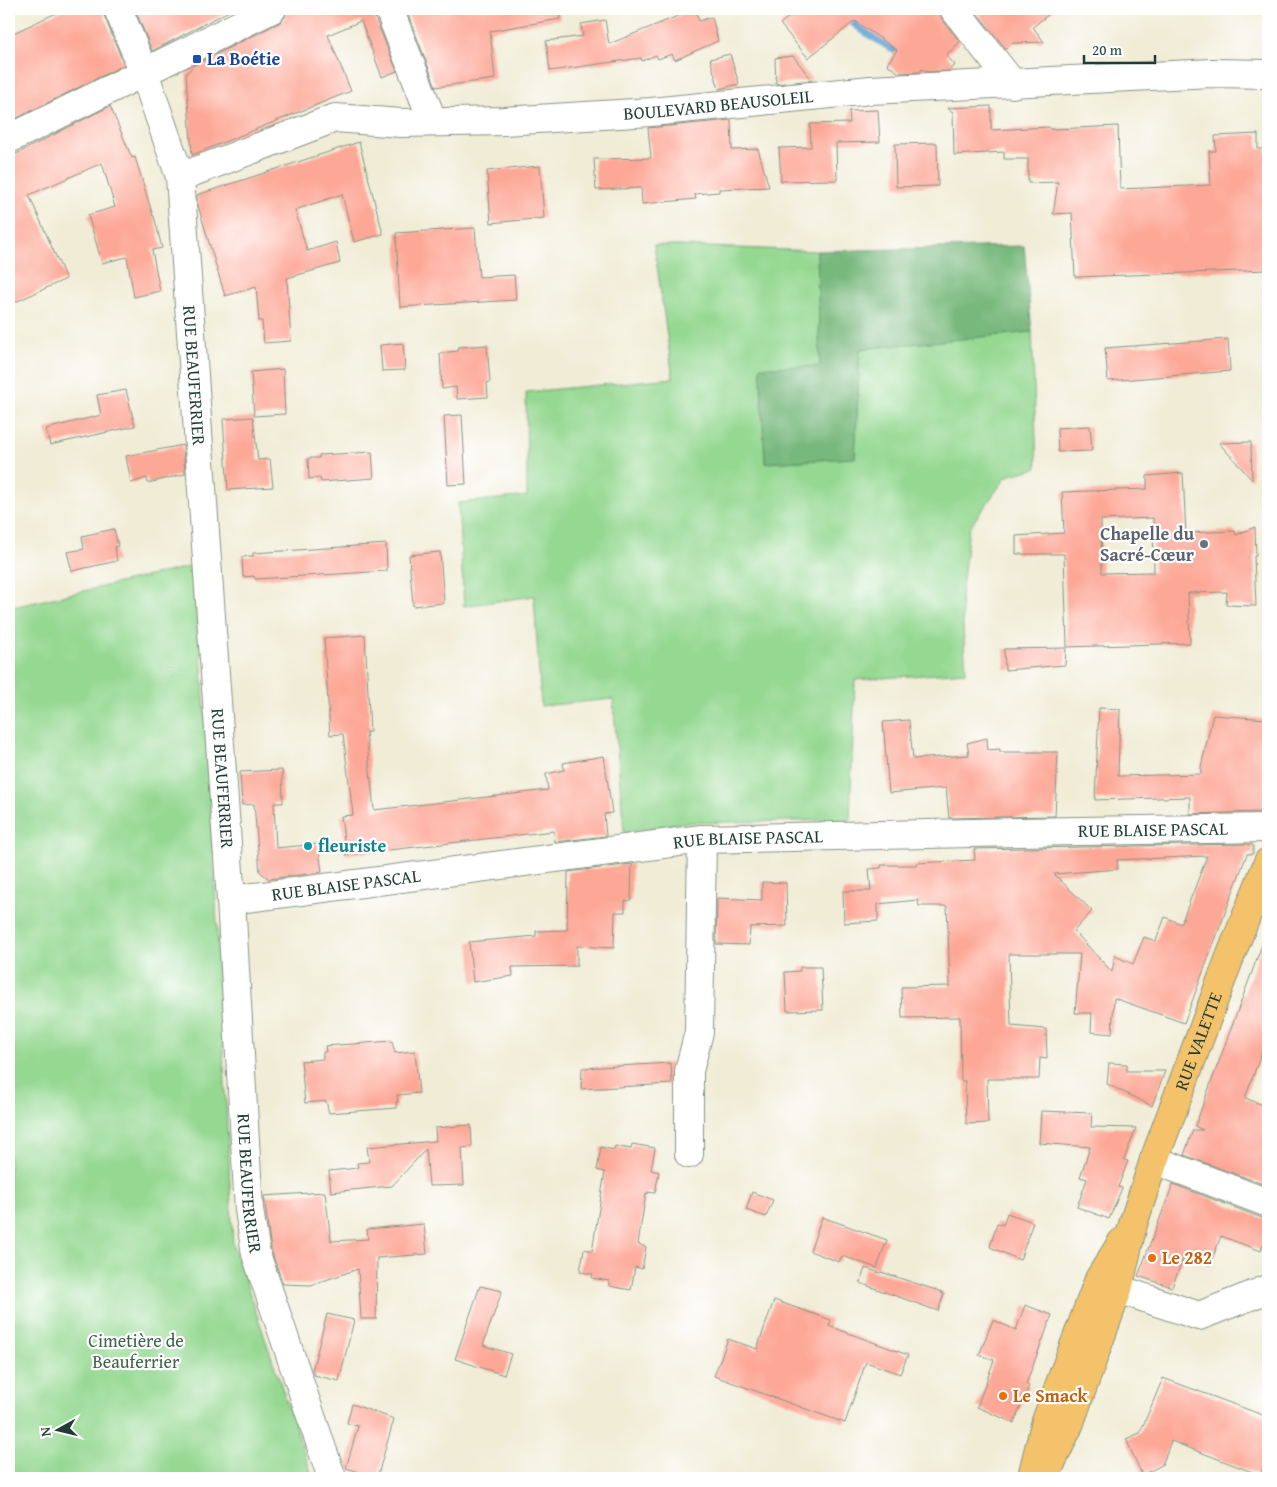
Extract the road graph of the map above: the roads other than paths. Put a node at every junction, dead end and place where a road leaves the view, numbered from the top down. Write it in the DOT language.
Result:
graph roads {
  1 [pos="118,9"];
  2 [pos="272,9"];
  3 [pos="388,9"];
  4 [pos="954,9"];
  5 [pos="144,72"];
  6 [pos="1268,74"];
  7 [pos="1013,84"];
  8 [pos="433,122"];
  9 [pos="9,139"];
  10 [pos="180,177"];
  11 [pos="1268,828"];
  12 [pos="702,839"];
  13 [pos="1268,862"];
  14 [pos="231,900"];
  15 [pos="689,1154"];
  16 [pos="1154,1160"];
  17 [pos="1268,1203"];
  18 [pos="1133,1224"];
  19 [pos="1118,1289"];
  20 [pos="1268,1289"];
  21 [pos="332,1478"];
  22 [pos="1032,1478"];
  23 [pos="1044,1478"];
  1 -- 5 [label="street, RUE BEAUFERRIER"];
  2 -- 5 [label="street"];
  3 -- 8 [label="street"];
  4 -- 7 [label="street"];
  5 -- 9 [label="street"];
  5 -- 10 [label="street, RUE BEAUFERRIER"];
  6 -- 7 [label="street, BOULEVARD BEAUSOLEIL"];
  7 -- 8 [label="street, BOULEVARD BEAUSOLEIL"];
  8 -- 10 [label="street, BOULEVARD BEAUSOLEIL"];
  10 -- 14 [label="street, RUE BEAUFERRIER"];
  11 -- 12 [label="street, RUE BLAISE PASCAL"];
  12 -- 14 [label="street, RUE BLAISE PASCAL"];
  12 -- 15 [label="street"];
  13 -- 16 [label="main road, RUE VALETTE"];
  14 -- 21 [label="street, RUE BEAUFERRIER"];
  16 -- 17 [label="street"];
  16 -- 18 [label="main road, RUE VALETTE"];
  18 -- 19 [label="main road, RUE VALETTE"];
  18 -- 22 [label="main road, RUE VALETTE"];
  19 -- 20 [label="street"];
  19 -- 23 [label="main road, RUE VALETTE"];
}
